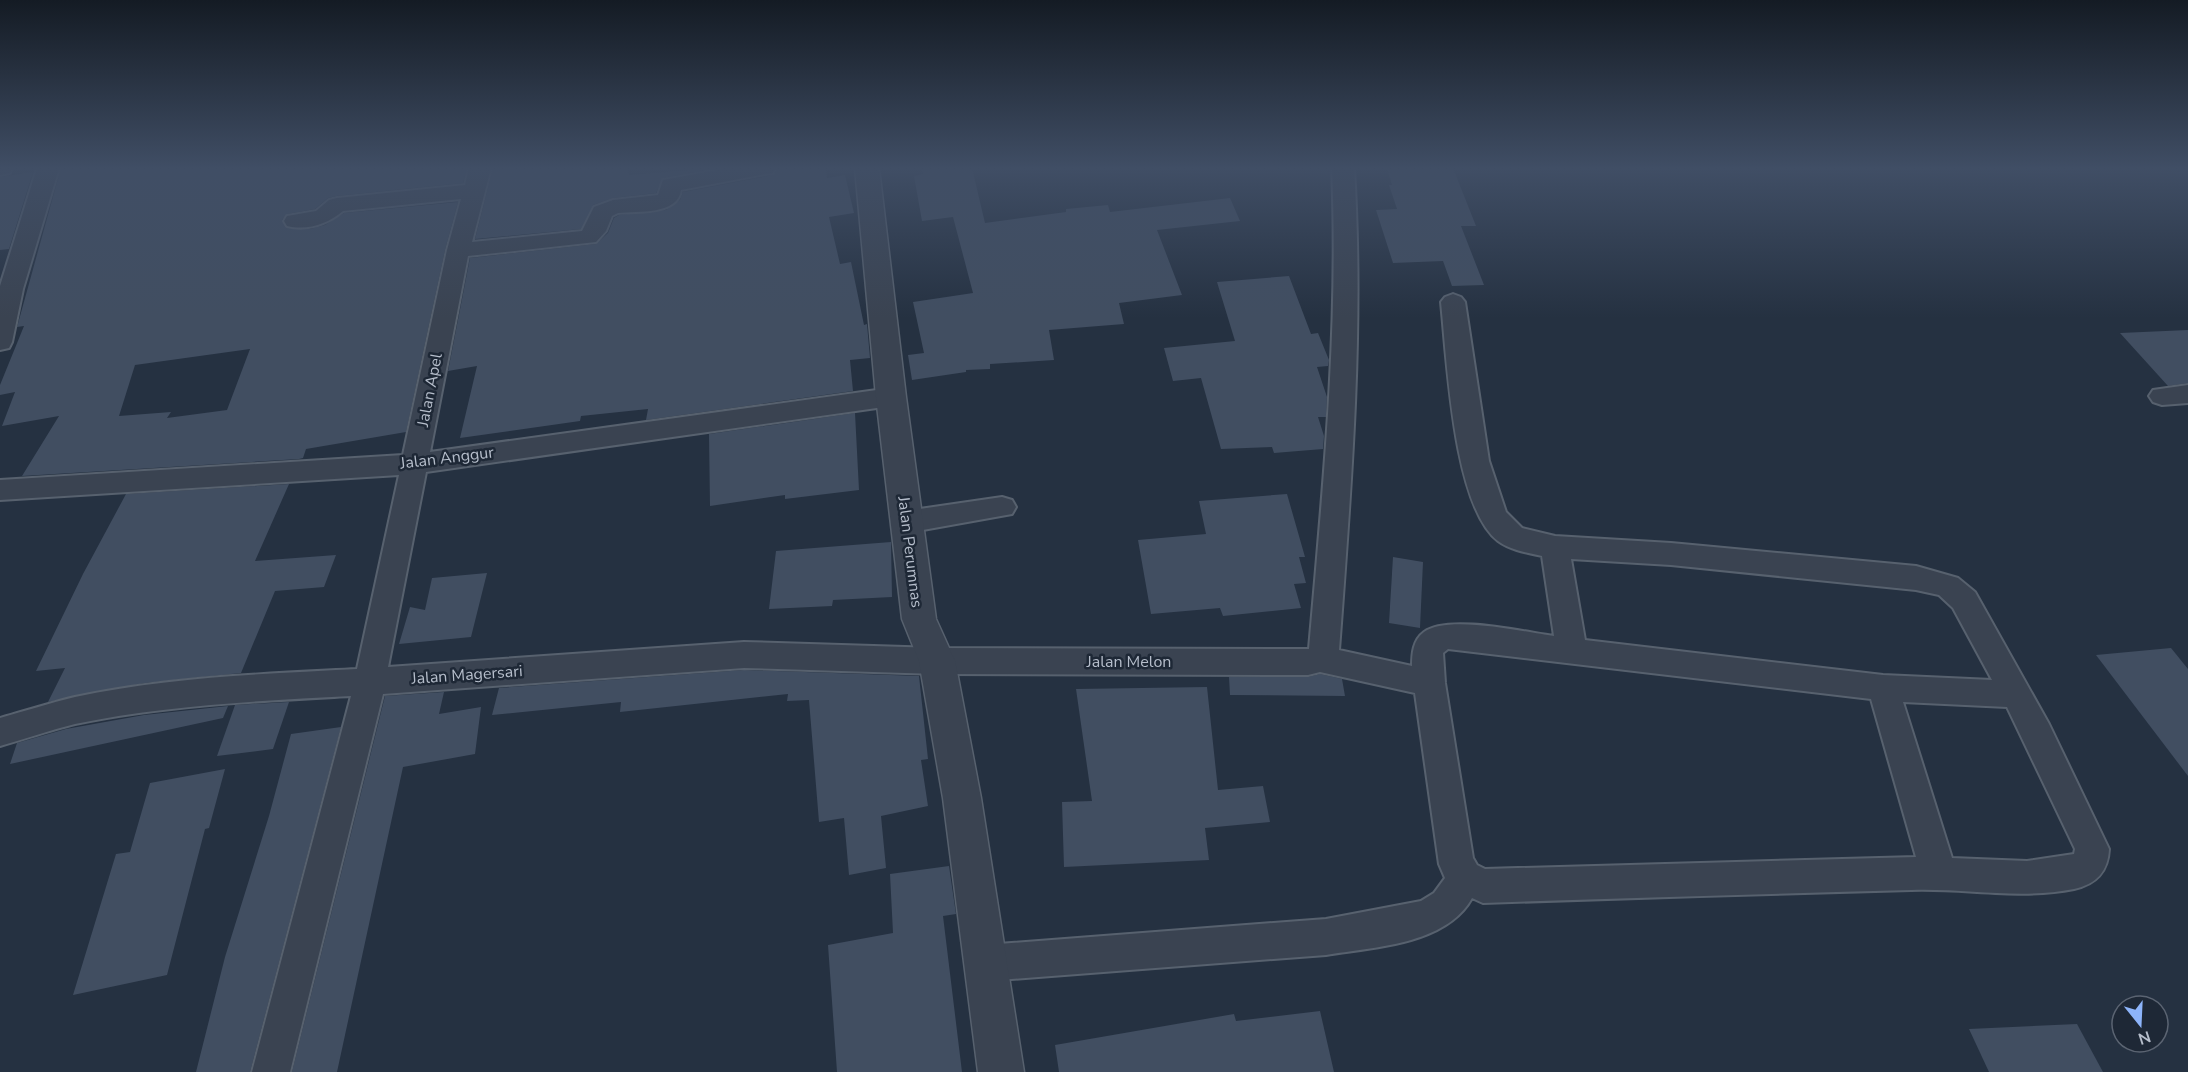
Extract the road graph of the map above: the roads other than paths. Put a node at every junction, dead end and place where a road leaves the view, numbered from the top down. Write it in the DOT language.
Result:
graph roads {
  1 [pos="33,218"];
  2 [pos="316,218"];
  3 [pos="467,218"];
  4 [pos="600,218"];
  5 [pos="873,218"];
  6 [pos="1347,218"];
  7 [pos="295,221"];
  8 [pos="458,250"];
  9 [pos="1453,302"];
  10 [pos="0,342"];
  11 [pos="2188,394"];
  12 [pos="2162,396"];
  13 [pos="891,397"];
  14 [pos="415,464"];
  15 [pos="0,490"];
  16 [pos="1002,507"];
  17 [pos="906,522"];
  18 [pos="1555,547"];
  19 [pos="1572,651"];
  20 [pos="1320,659"];
  21 [pos="938,661"];
  22 [pos="370,682"];
  23 [pos="1430,683"];
  24 [pos="1883,688"];
  25 [pos="2016,694"];
  26 [pos="0,732"];
  27 [pos="1939,874"];
  28 [pos="1465,878"];
  29 [pos="985,963"];
  30 [pos="271,1072"];
  31 [pos="1001,1072"];
  1 -- 10 [label="street"];
  2 -- 7 [label="street"];
  3 -- 8 [label="street, Jalan Apel"];
  4 -- 8 [label="street"];
  5 -- 13 [label="street, Jalan Perumnas"];
  6 -- 20 [label="street"];
  8 -- 14 [label="street, Jalan Apel"];
  9 -- 18 [label="street"];
  11 -- 12 [label="street"];
  13 -- 14 [label="street, Jalan Anggur"];
  13 -- 17 [label="street, Jalan Perumnas"];
  14 -- 15 [label="street, Jalan Anggur"];
  14 -- 22 [label="street, Jalan Apel"];
  16 -- 17 [label="street"];
  17 -- 21 [label="street, Jalan Perumnas"];
  18 -- 19 [label="street"];
  18 -- 25 [label="street"];
  19 -- 23 [label="street"];
  19 -- 24 [label="street"];
  20 -- 21 [label="street, Jalan Melon"];
  20 -- 23 [label="street, Jalan Melon"];
  21 -- 22 [label="street, Jalan Magersari"];
  21 -- 29 [label="street, Jalan Perumnas"];
  22 -- 26 [label="street, Jalan Magersari"];
  22 -- 30 [label="street, Jalan Apel"];
  23 -- 28 [label="street"];
  24 -- 25 [label="street"];
  24 -- 27 [label="street"];
  25 -- 27 [label="street"];
  27 -- 28 [label="street"];
  28 -- 29 [label="street"];
  29 -- 31 [label="street, Jalan Perumnas"];
}
